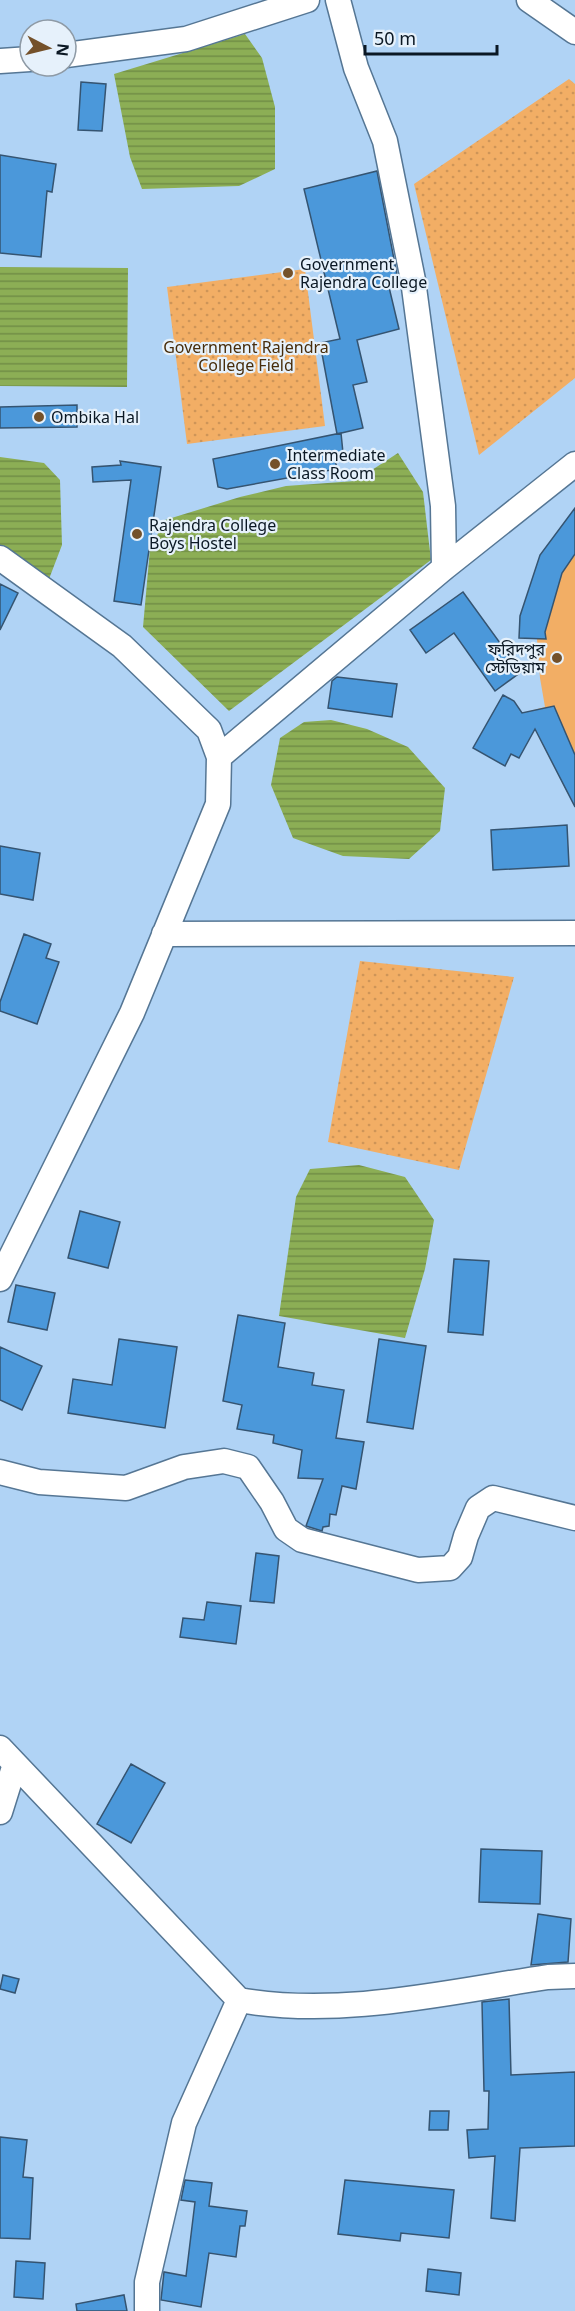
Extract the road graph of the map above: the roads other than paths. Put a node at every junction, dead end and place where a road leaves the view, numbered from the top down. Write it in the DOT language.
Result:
graph roads {
  1 [pos="307,0"];
  2 [pos="338,0"];
  3 [pos="529,0"];
  4 [pos="575,32"];
  5 [pos="78,53"];
  6 [pos="18,60"];
  7 [pos="0,61"];
  8 [pos="575,464"];
  9 [pos="0,558"];
  10 [pos="444,568"];
  11 [pos="219,757"];
  12 [pos="575,933"];
  13 [pos="164,934"];
  14 [pos="7,1251"];
  15 [pos="0,1279"];
  16 [pos="0,1472"];
  17 [pos="575,1518"];
  18 [pos="7,1756"];
  19 [pos="0,1812"];
  20 [pos="575,1976"];
  21 [pos="239,2000"];
  22 [pos="147,2311"];
  1 -- 5 [label="street"];
  2 -- 10 [label="street"];
  3 -- 4 [label="street"];
  6 -- 7 [label="street"];
  8 -- 10 [label="street"];
  9 -- 11 [label="street"];
  10 -- 11 [label="street"];
  11 -- 13 [label="street"];
  12 -- 13 [label="street"];
  13 -- 14 [label="street"];
  14 -- 15 [label="street"];
  16 -- 17 [label="street"];
  18 -- 19 [label="street"];
  18 -- 21 [label="street"];
  20 -- 21 [label="street"];
  21 -- 22 [label="street"];
}
